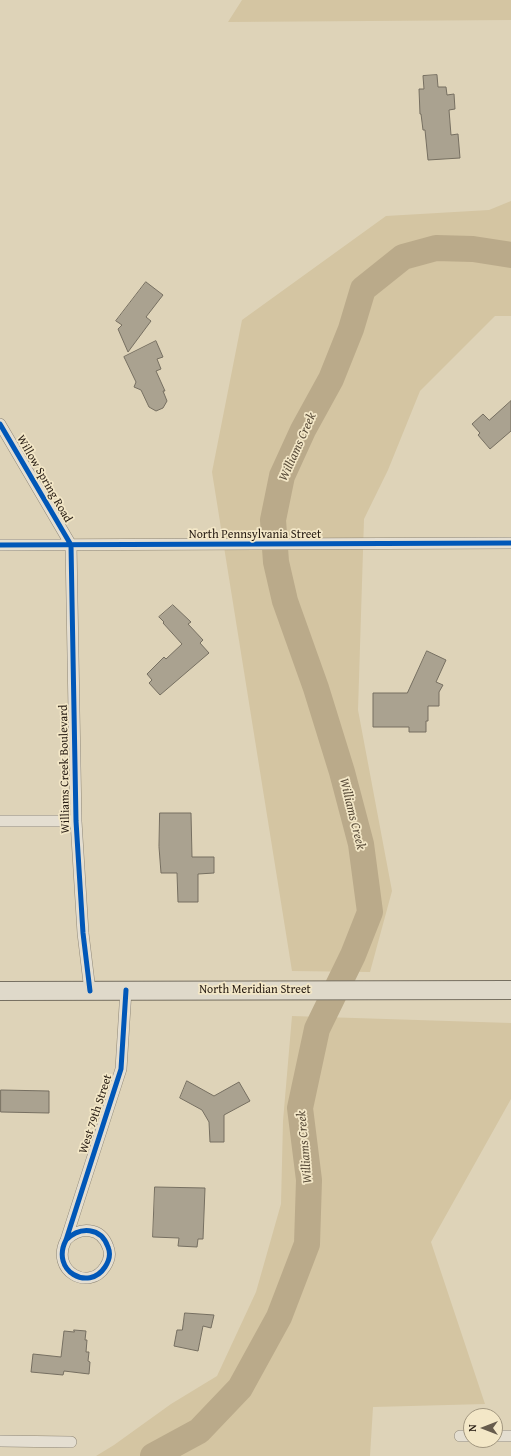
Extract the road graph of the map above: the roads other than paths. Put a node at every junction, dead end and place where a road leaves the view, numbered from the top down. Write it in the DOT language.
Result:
graph roads {
  1 [pos="0,424"];
  2 [pos="511,543"];
  3 [pos="0,545"];
  4 [pos="71,545"];
  5 [pos="0,821"];
  6 [pos="76,821"];
  7 [pos="126,990"];
  8 [pos="511,990"];
  9 [pos="0,991"];
  10 [pos="90,991"];
  11 [pos="66,1240"];
  12 [pos="0,1441"];
  13 [pos="71,1442"];
  1 -- 4 [label="street, Willow Spring Road"];
  2 -- 4 [label="street, North Pennsylvania Street"];
  3 -- 4 [label="street, North Pennsylvania Street"];
  4 -- 6 [label="street, Williams Creek Boulevard"];
  5 -- 6 [label="street"];
  6 -- 10 [label="street, Williams Creek Boulevard"];
  7 -- 8 [label="main road, North Meridian Street"];
  7 -- 10 [label="main road, North Meridian Street"];
  7 -- 11 [label="street, West 79th Street"];
  9 -- 10 [label="main road, North Meridian Street"];
  11 -- 11 [label="street, West 79th Street"];
  12 -- 13 [label="street"];
}
